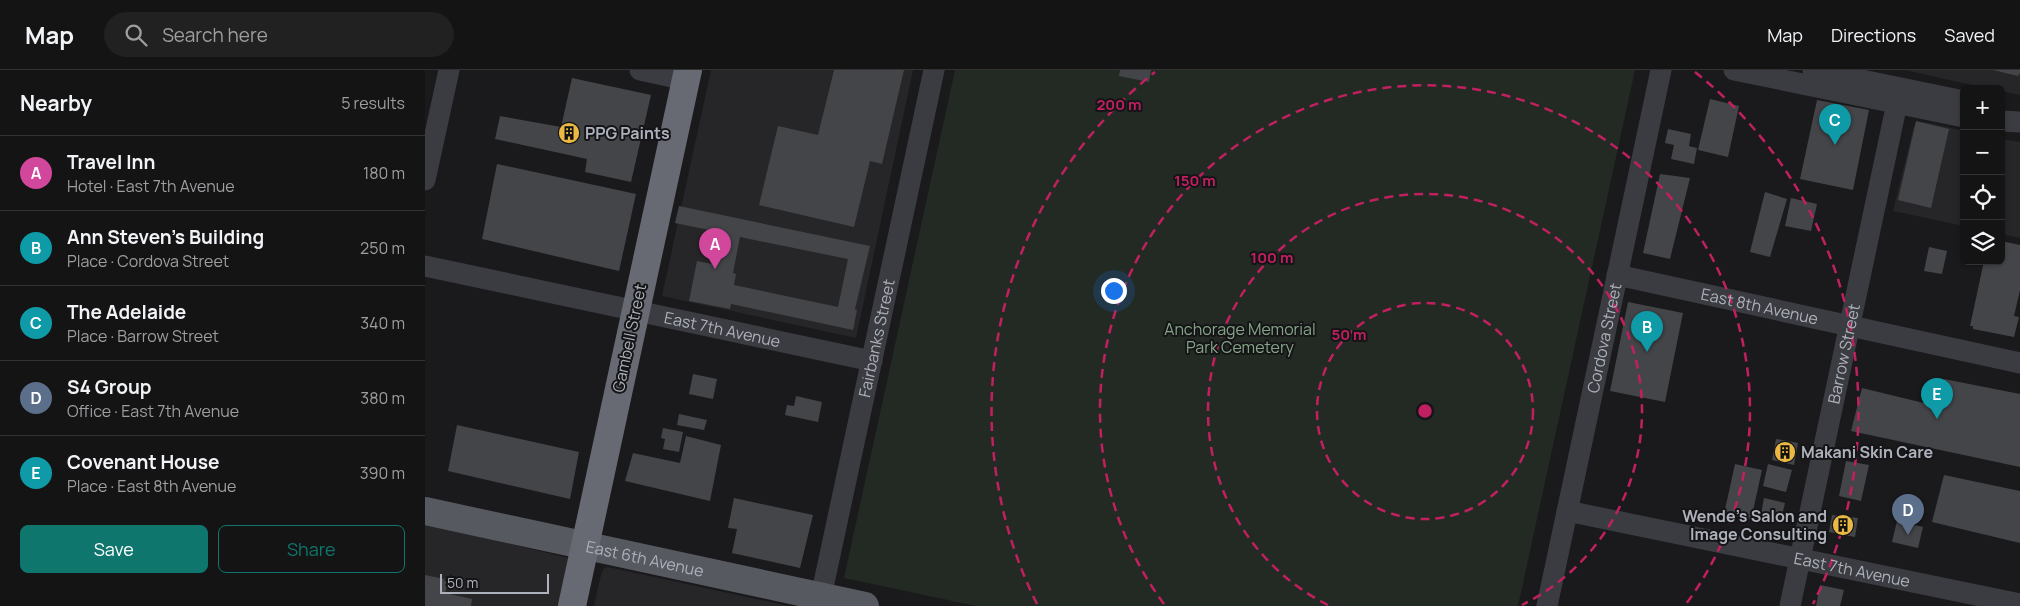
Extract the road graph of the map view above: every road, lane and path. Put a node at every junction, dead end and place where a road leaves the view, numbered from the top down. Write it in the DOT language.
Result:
graph roads {
  1 [pos="449,70"];
  2 [pos="639,70"];
  3 [pos="934,70"];
  4 [pos="1661,70"];
  5 [pos="1735,70"];
  6 [pos="1813,70"];
  7 [pos="687,75"];
  8 [pos="1960,100"];
  9 [pos="1897,103"];
  10 [pos="1960,116"];
  11 [pos="425,180"];
  12 [pos="425,266"];
  13 [pos="1617,275"];
  14 [pos="635,310"];
  15 [pos="1849,326"];
  16 [pos="872,361"];
  17 [pos="2020,364"];
  18 [pos="425,511"];
  19 [pos="1567,511"];
  20 [pos="585,546"];
  21 [pos="1800,560"];
  22 [pos="820,602"];
  23 [pos="2020,604"];
  24 [pos="572,606"];
  25 [pos="865,606"];
  26 [pos="1547,606"];
  27 [pos="1790,606"];
  1 -- 11 [label="street"];
  2 -- 7 [label="street"];
  3 -- 16 [label="street, Fairbanks Street"];
  4 -- 13 [label="street, Cordova Street"];
  5 -- 9 [label="street"];
  6 -- 8 [label="street"];
  7 -- 14 [label="highway, Gambell Street"];
  9 -- 10 [label="street"];
  9 -- 15 [label="street, Barrow Street"];
  12 -- 14 [label="street, East 7th Avenue"];
  13 -- 15 [label="street, East 8th Avenue"];
  13 -- 19 [label="street, Cordova Street"];
  14 -- 16 [label="street, East 7th Avenue"];
  14 -- 20 [label="highway, Gambell Street"];
  15 -- 17 [label="street, East 8th Avenue"];
  15 -- 21 [label="street, Barrow Street"];
  16 -- 22 [label="street, Fairbanks Street"];
  18 -- 20 [label="main road, East 6th Avenue"];
  19 -- 21 [label="street, East 7th Avenue"];
  19 -- 26 [label="street, Cordova Street"];
  20 -- 22 [label="main road, East 6th Avenue"];
  20 -- 24 [label="highway, Gambell Street"];
  21 -- 23 [label="street, East 7th Avenue"];
  21 -- 27 [label="street, Barrow Street"];
  22 -- 25 [label="main road, East 6th Avenue"];
}
